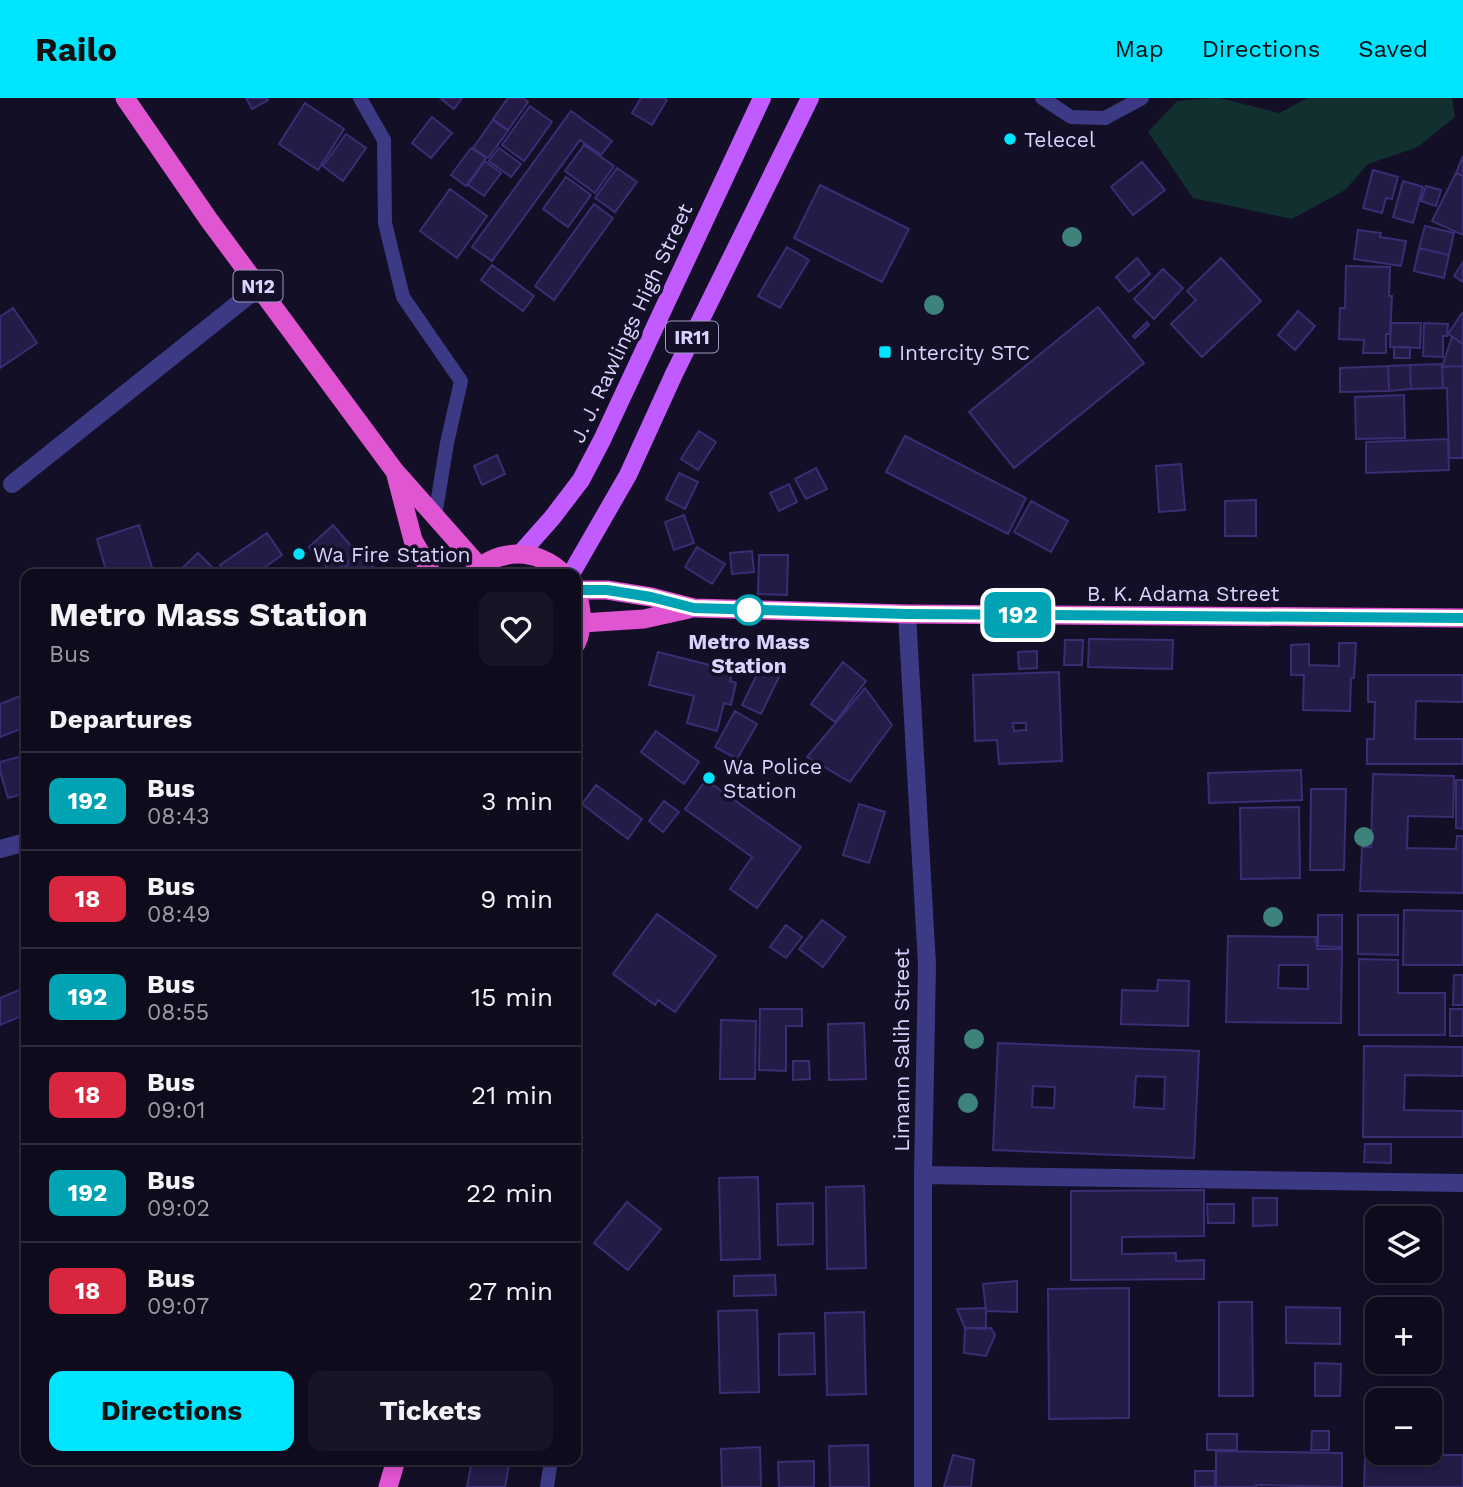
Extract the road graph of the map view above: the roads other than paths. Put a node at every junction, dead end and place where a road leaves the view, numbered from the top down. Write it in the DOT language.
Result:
graph roads {
  1 [pos="125,98"];
  2 [pos="360,98"];
  3 [pos="762,98"];
  4 [pos="810,98"];
  5 [pos="1042,98"];
  6 [pos="1142,98"];
  7 [pos="259,287"];
  8 [pos="394,470"];
  9 [pos="12,484"];
  10 [pos="435,516"];
  11 [pos="520,554"];
  12 [pos="429,569"];
  13 [pos="474,569"];
  14 [pos="477,569"];
  15 [pos="558,569"];
  16 [pos="574,569"];
  17 [pos="581,590"];
  18 [pos="581,606"];
  19 [pos="694,608"];
  20 [pos="907,614"];
  21 [pos="1463,618"];
  22 [pos="582,623"];
  23 [pos="581,628"];
  24 [pos="21,843"];
  25 [pos="0,849"];
  26 [pos="923,1175"];
  27 [pos="1463,1183"];
  28 [pos="395,1465"];
  29 [pos="550,1465"];
  30 [pos="388,1487"];
  31 [pos="547,1487"];
  32 [pos="923,1487"];
  1 -- 7 [label="highway, N12"];
  2 -- 10 [label="lane"];
  3 -- 11 [label="main road, J. J. Rawlings High Street / IR11"];
  4 -- 16 [label="main road, IR11"];
  5 -- 6 [label="lane"];
  7 -- 8 [label="highway, N12"];
  7 -- 9 [label="street"];
  8 -- 10 [label="highway, N12"];
  8 -- 12 [label="highway, N12"];
  10 -- 13 [label="highway, N12"];
  11 -- 14 [label="highway, N12"];
  11 -- 15 [label="highway"];
  17 -- 19 [label="highway, B. K. Adama Street"];
  18 -- 22 [label="highway"];
  19 -- 20 [label="highway, B. K. Adama Street"];
  19 -- 22 [label="highway, B. K. Adama Street"];
  20 -- 21 [label="highway, B. K. Adama Street"];
  20 -- 26 [label="street, Limann Salih Street"];
  22 -- 23 [label="highway"];
  24 -- 25 [label="street"];
  26 -- 27 [label="street"];
  26 -- 32 [label="street, Limann Salih Street"];
  28 -- 30 [label="highway"];
  29 -- 31 [label="lane"];
}
